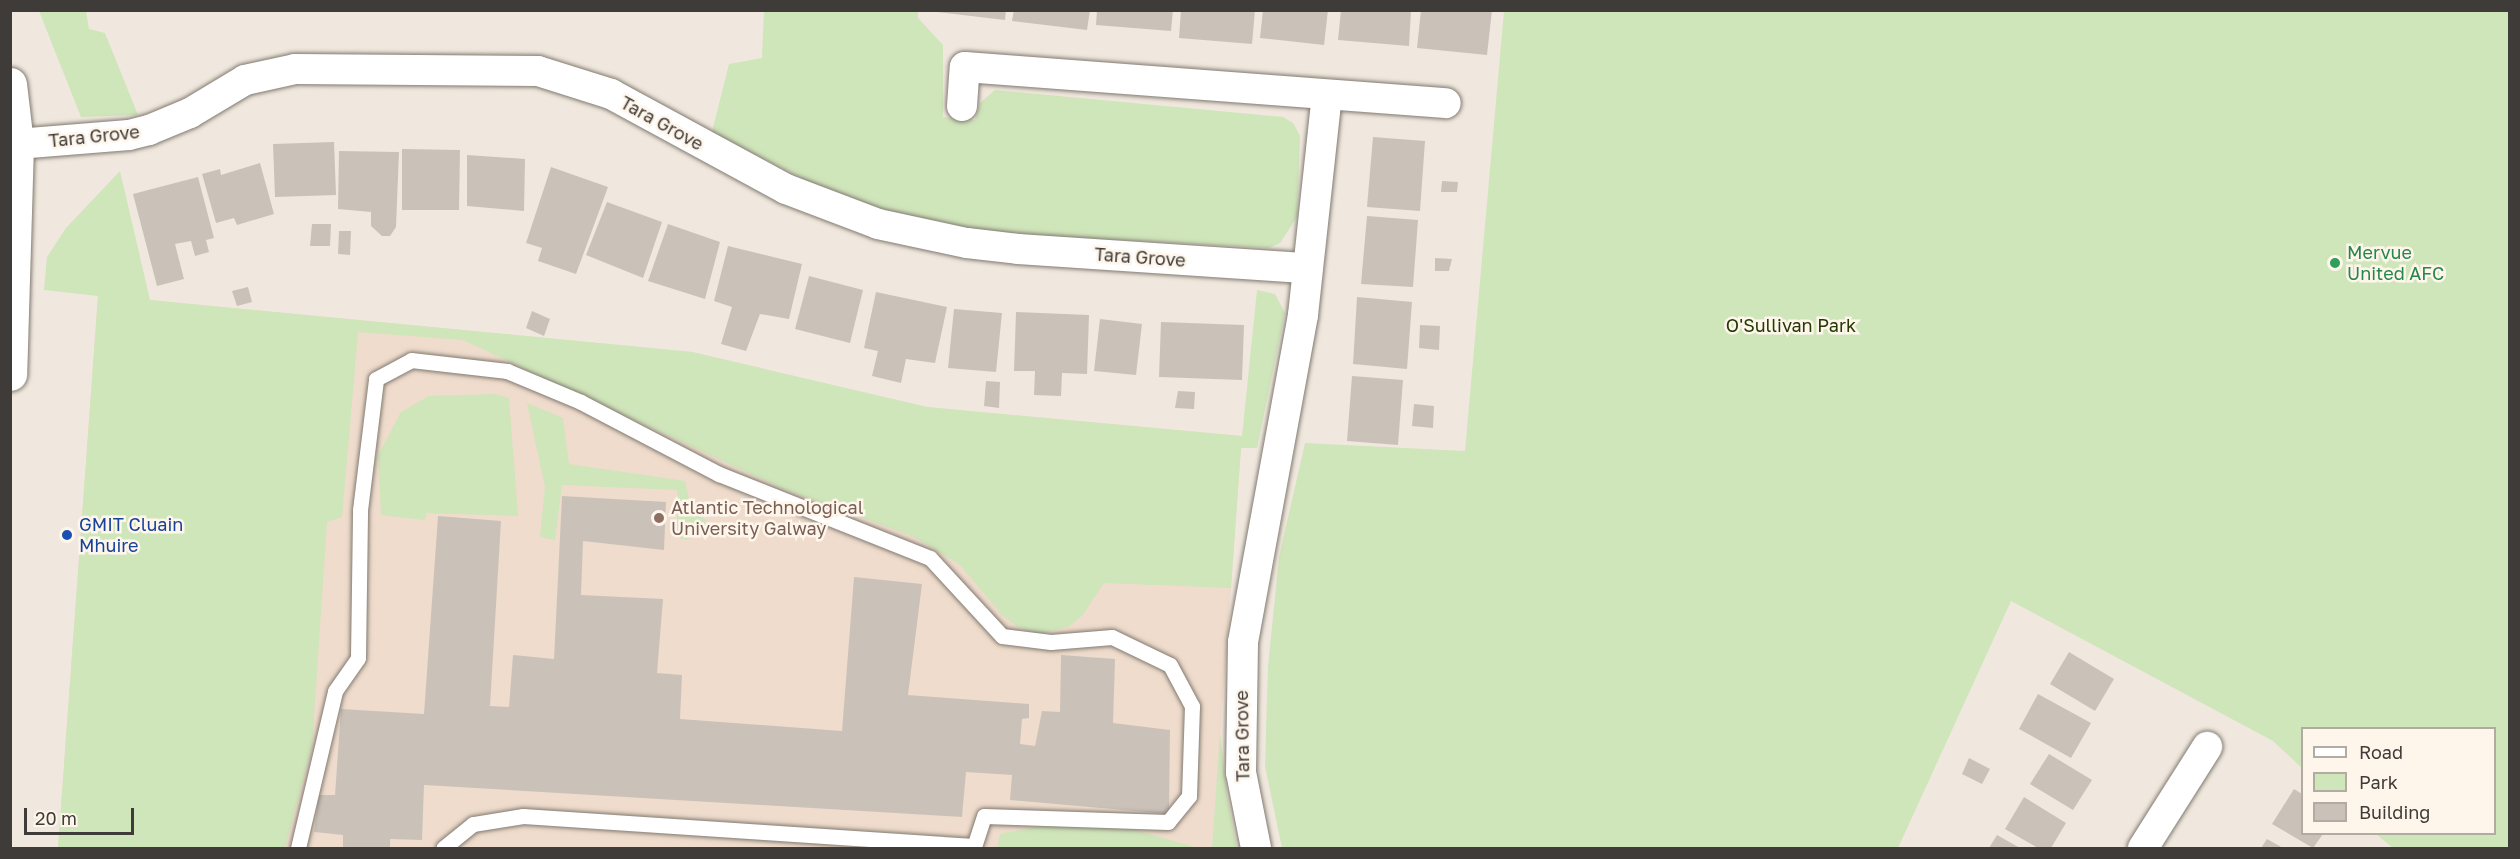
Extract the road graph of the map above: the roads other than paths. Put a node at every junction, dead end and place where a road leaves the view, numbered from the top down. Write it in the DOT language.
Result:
graph roads {
  1 [pos="10,84"];
  2 [pos="1327,96"];
  3 [pos="1446,103"];
  4 [pos="962,106"];
  5 [pos="17,144"];
  6 [pos="1307,268"];
  7 [pos="10,374"];
  8 [pos="2207,747"];
  9 [pos="298,849"];
  10 [pos="443,849"];
  11 [pos="1256,849"];
  12 [pos="2143,849"];
  1 -- 5 [label="main road"];
  2 -- 3 [label="street"];
  2 -- 4 [label="street"];
  2 -- 6 [label="street, Tara Grove"];
  5 -- 6 [label="street, Tara Grove"];
  5 -- 7 [label="main road"];
  6 -- 11 [label="street, Tara Grove"];
  8 -- 12 [label="street"];
  9 -- 10 [label="lane"];
}
